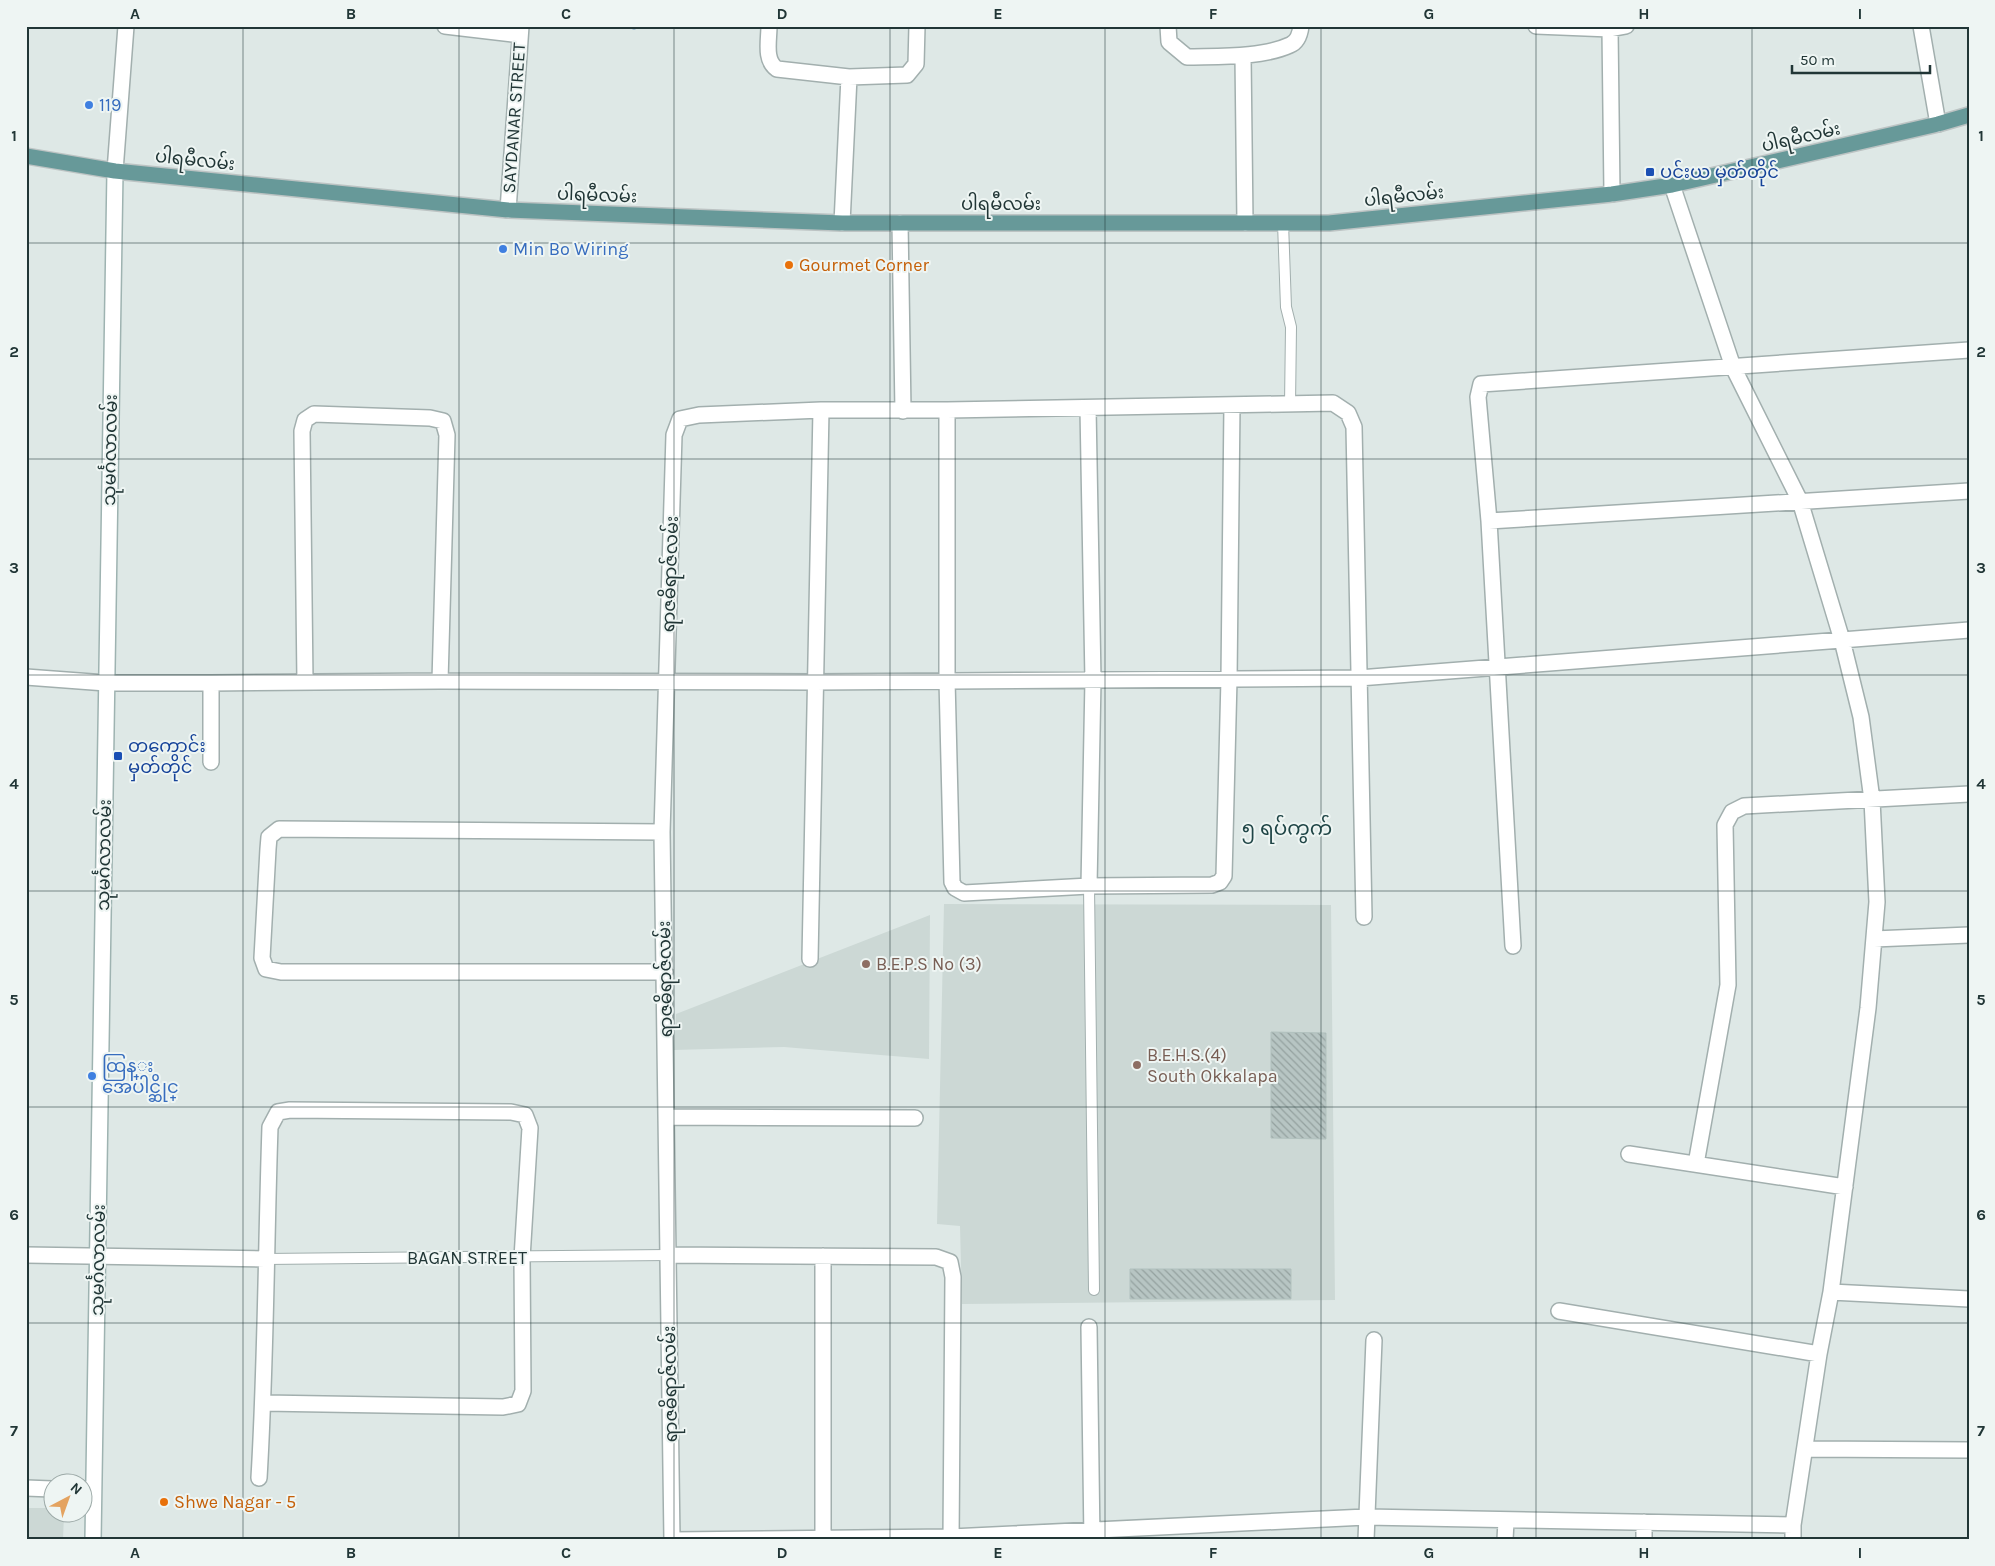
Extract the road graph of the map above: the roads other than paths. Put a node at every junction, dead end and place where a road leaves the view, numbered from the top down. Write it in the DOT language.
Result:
graph roads {
  1 [pos="126,26"];
  2 [pos="445,26"];
  3 [pos="769,26"];
  4 [pos="917,26"];
  5 [pos="1168,26"];
  6 [pos="1301,26"];
  7 [pos="1536,26"];
  8 [pos="1626,26"];
  9 [pos="1921,26"];
  10 [pos="1610,29"];
  11 [pos="521,30"];
  12 [pos="1243,56"];
  13 [pos="849,77"];
  14 [pos="1969,115"];
  15 [pos="1938,124"];
  16 [pos="26,156"];
  17 [pos="115,171"];
  18 [pos="1672,185"];
  19 [pos="1612,194"];
  20 [pos="508,210"];
  21 [pos="842,222"];
  22 [pos="900,223"];
  23 [pos="1245,223"];
  24 [pos="1283,223"];
  25 [pos="1969,350"];
  26 [pos="1734,367"];
  27 [pos="1232,405"];
  28 [pos="1290,405"];
  29 [pos="1088,408"];
  30 [pos="821,410"];
  31 [pos="947,410"];
  32 [pos="903,411"];
  33 [pos="1969,491"];
  34 [pos="1800,502"];
  35 [pos="1489,521"];
  36 [pos="1969,630"];
  37 [pos="1842,640"];
  38 [pos="1498,667"];
  39 [pos="26,677"];
  40 [pos="1359,678"];
  41 [pos="1230,679"];
  42 [pos="947,680"];
  43 [pos="1093,680"];
  44 [pos="440,681"];
  45 [pos="305,682"];
  46 [pos="666,682"];
  47 [pos="814,682"];
  48 [pos="106,683"];
  49 [pos="211,683"];
  50 [pos="210,762"];
  51 [pos="1969,794"];
  52 [pos="1872,800"];
  53 [pos="662,832"];
  54 [pos="1089,886"];
  55 [pos="1364,917"];
  56 [pos="1969,935"];
  57 [pos="1874,939"];
  58 [pos="1513,946"];
  59 [pos="810,959"];
  60 [pos="665,972"];
  61 [pos="667,1117"];
  62 [pos="915,1118"];
  63 [pos="1629,1154"];
  64 [pos="1696,1164"];
  65 [pos="1845,1187"];
  66 [pos="26,1255"];
  67 [pos="99,1255"];
  68 [pos="668,1255"];
  69 [pos="823,1256"];
  70 [pos="522,1258"];
  71 [pos="265,1259"];
  72 [pos="1094,1290"];
  73 [pos="1831,1292"];
  74 [pos="1969,1299"];
  75 [pos="1559,1311"];
  76 [pos="1090,1327"];
  77 [pos="1374,1340"];
  78 [pos="1819,1354"];
  79 [pos="264,1403"];
  80 [pos="1806,1449"];
  81 [pos="1969,1450"];
  82 [pos="89,1474"];
  83 [pos="260,1478"];
  84 [pos="26,1488"];
  85 [pos="42,1489"];
  86 [pos="1366,1517"];
  87 [pos="1506,1521"];
  88 [pos="1644,1522"];
  89 [pos="91,1524"];
  90 [pos="1793,1533"];
  91 [pos="1092,1534"];
  92 [pos="951,1538"];
  93 [pos="823,1539"];
  94 [pos="93,1540"];
  95 [pos="673,1540"];
  96 [pos="1366,1540"];
  97 [pos="1506,1540"];
  98 [pos="1644,1540"];
  1 -- 17 [label="street, သုမင်္ဂလာလမ်း"];
  2 -- 11 [label="street"];
  3 -- 13 [label="street"];
  4 -- 13 [label="street"];
  5 -- 12 [label="street"];
  6 -- 12 [label="street"];
  7 -- 10 [label="street"];
  8 -- 10 [label="street"];
  9 -- 15 [label="street"];
  10 -- 19 [label="street"];
  11 -- 20 [label="street, SAYDANAR STREET"];
  12 -- 23 [label="street"];
  13 -- 21 [label="street"];
  14 -- 15 [label="main road, ပါရမီလမ်း"];
  15 -- 18 [label="main road, ပါရမီလမ်း"];
  16 -- 17 [label="main road, ပါရမီလမ်း"];
  17 -- 20 [label="main road, ပါရမီလမ်း"];
  17 -- 48 [label="street, သုမင်္ဂလာလမ်း"];
  18 -- 19 [label="main road, ပါရမီလမ်း"];
  18 -- 26 [label="street"];
  19 -- 24 [label="main road, ပါရမီလမ်း"];
  20 -- 21 [label="main road, ပါရမီလမ်း"];
  21 -- 22 [label="main road, ပါရမီလမ်း"];
  22 -- 23 [label="main road, ပါရမီလမ်း"];
  22 -- 32 [label="street"];
  23 -- 24 [label="main road, ပါရမီလမ်း"];
  24 -- 28 [label="lane"];
  25 -- 26 [label="street"];
  26 -- 34 [label="street"];
  26 -- 35 [label="street"];
  27 -- 28 [label="street"];
  27 -- 29 [label="street"];
  27 -- 41 [label="street"];
  28 -- 40 [label="street"];
  29 -- 31 [label="street"];
  29 -- 43 [label="street"];
  30 -- 32 [label="street"];
  30 -- 46 [label="street, ရာဇဓိရာဇ်လမ်း"];
  30 -- 47 [label="street"];
  31 -- 32 [label="street"];
  31 -- 42 [label="street"];
  33 -- 34 [label="street"];
  34 -- 35 [label="street"];
  34 -- 37 [label="street"];
  35 -- 38 [label="street"];
  36 -- 37 [label="street"];
  37 -- 38 [label="street"];
  37 -- 52 [label="street"];
  38 -- 40 [label="street"];
  38 -- 58 [label="street"];
  39 -- 48 [label="street"];
  40 -- 41 [label="street"];
  40 -- 55 [label="street"];
  41 -- 43 [label="street"];
  41 -- 54 [label="street"];
  42 -- 43 [label="street"];
  42 -- 47 [label="street"];
  42 -- 54 [label="street"];
  43 -- 54 [label="street"];
  44 -- 45 [label="street"];
  44 -- 45 [label="street"];
  44 -- 46 [label="street"];
  45 -- 49 [label="street"];
  46 -- 47 [label="street"];
  46 -- 53 [label="street, ရာဇဓိရာဇ်လမ်း"];
  47 -- 59 [label="street"];
  48 -- 49 [label="street"];
  48 -- 67 [label="street, သုမင်္ဂလာလမ်း"];
  49 -- 50 [label="street"];
  51 -- 52 [label="street"];
  52 -- 57 [label="street"];
  52 -- 64 [label="street"];
  53 -- 60 [label="street, ရာဇဓိရာဇ်လမ်း"];
  53 -- 60 [label="street"];
  54 -- 72 [label="lane"];
  56 -- 57 [label="street"];
  57 -- 65 [label="street"];
  60 -- 61 [label="street, ရာဇဓိရာဇ်လမ်း"];
  61 -- 62 [label="street"];
  61 -- 68 [label="street, ရာဇဓိရာဇ်လမ်း"];
  63 -- 64 [label="street"];
  64 -- 65 [label="street"];
  65 -- 73 [label="street"];
  66 -- 67 [label="street"];
  67 -- 71 [label="street"];
  67 -- 82 [label="street, သုမင်္ဂလာလမ်း"];
  68 -- 69 [label="street"];
  68 -- 70 [label="lane, BAGAN STREET"];
  68 -- 95 [label="street, ရာဇဓိရာဇ်လမ်း"];
  69 -- 92 [label="street"];
  69 -- 93 [label="street"];
  70 -- 71 [label="lane, BAGAN STREET"];
  70 -- 71 [label="street"];
  70 -- 79 [label="street"];
  71 -- 79 [label="street"];
  73 -- 74 [label="street"];
  73 -- 78 [label="street"];
  75 -- 78 [label="street"];
  76 -- 91 [label="street"];
  77 -- 86 [label="street"];
  78 -- 80 [label="street"];
  79 -- 83 [label="street"];
  80 -- 81 [label="street"];
  80 -- 90 [label="street"];
  84 -- 85 [label="street"];
  86 -- 87 [label="street"];
  86 -- 91 [label="street"];
  86 -- 96 [label="street"];
  87 -- 88 [label="street"];
  87 -- 97 [label="street"];
  88 -- 90 [label="street"];
  88 -- 98 [label="street"];
  89 -- 94 [label="street, သုမင်္ဂလာလမ်း"];
  91 -- 92 [label="street"];
  92 -- 93 [label="street"];
  93 -- 95 [label="street"];
}
